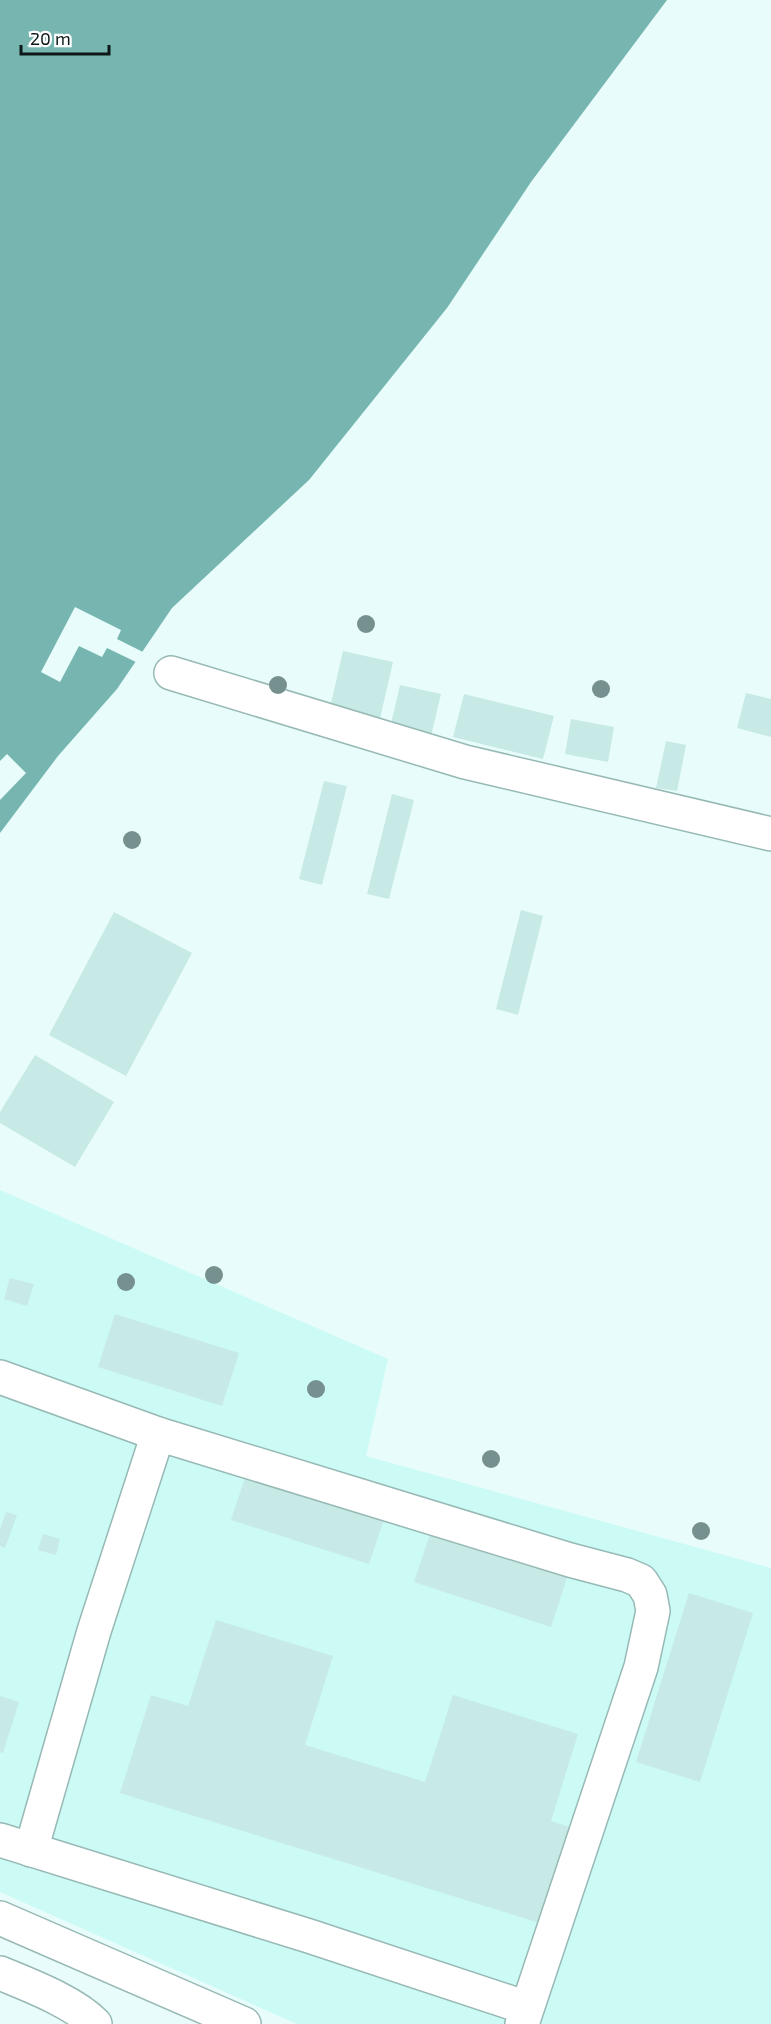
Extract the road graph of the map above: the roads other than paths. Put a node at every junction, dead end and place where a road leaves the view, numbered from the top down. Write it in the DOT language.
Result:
graph roads {
  1 [pos="171,673"];
  2 [pos="771,834"];
  3 [pos="1,1382"];
  4 [pos="158,1434"];
  5 [pos="0,1840"];
  6 [pos="31,1850"];
  7 [pos="0,1918"];
  8 [pos="0,1973"];
  9 [pos="525,2016"];
  10 [pos="95,2024"];
  11 [pos="244,2024"];
  1 -- 2 [label="street"];
  3 -- 4 [label="street"];
  4 -- 6 [label="street"];
  4 -- 9 [label="street"];
  5 -- 6 [label="street"];
  6 -- 9 [label="street"];
  7 -- 11 [label="street"];
  8 -- 10 [label="street"];
}
